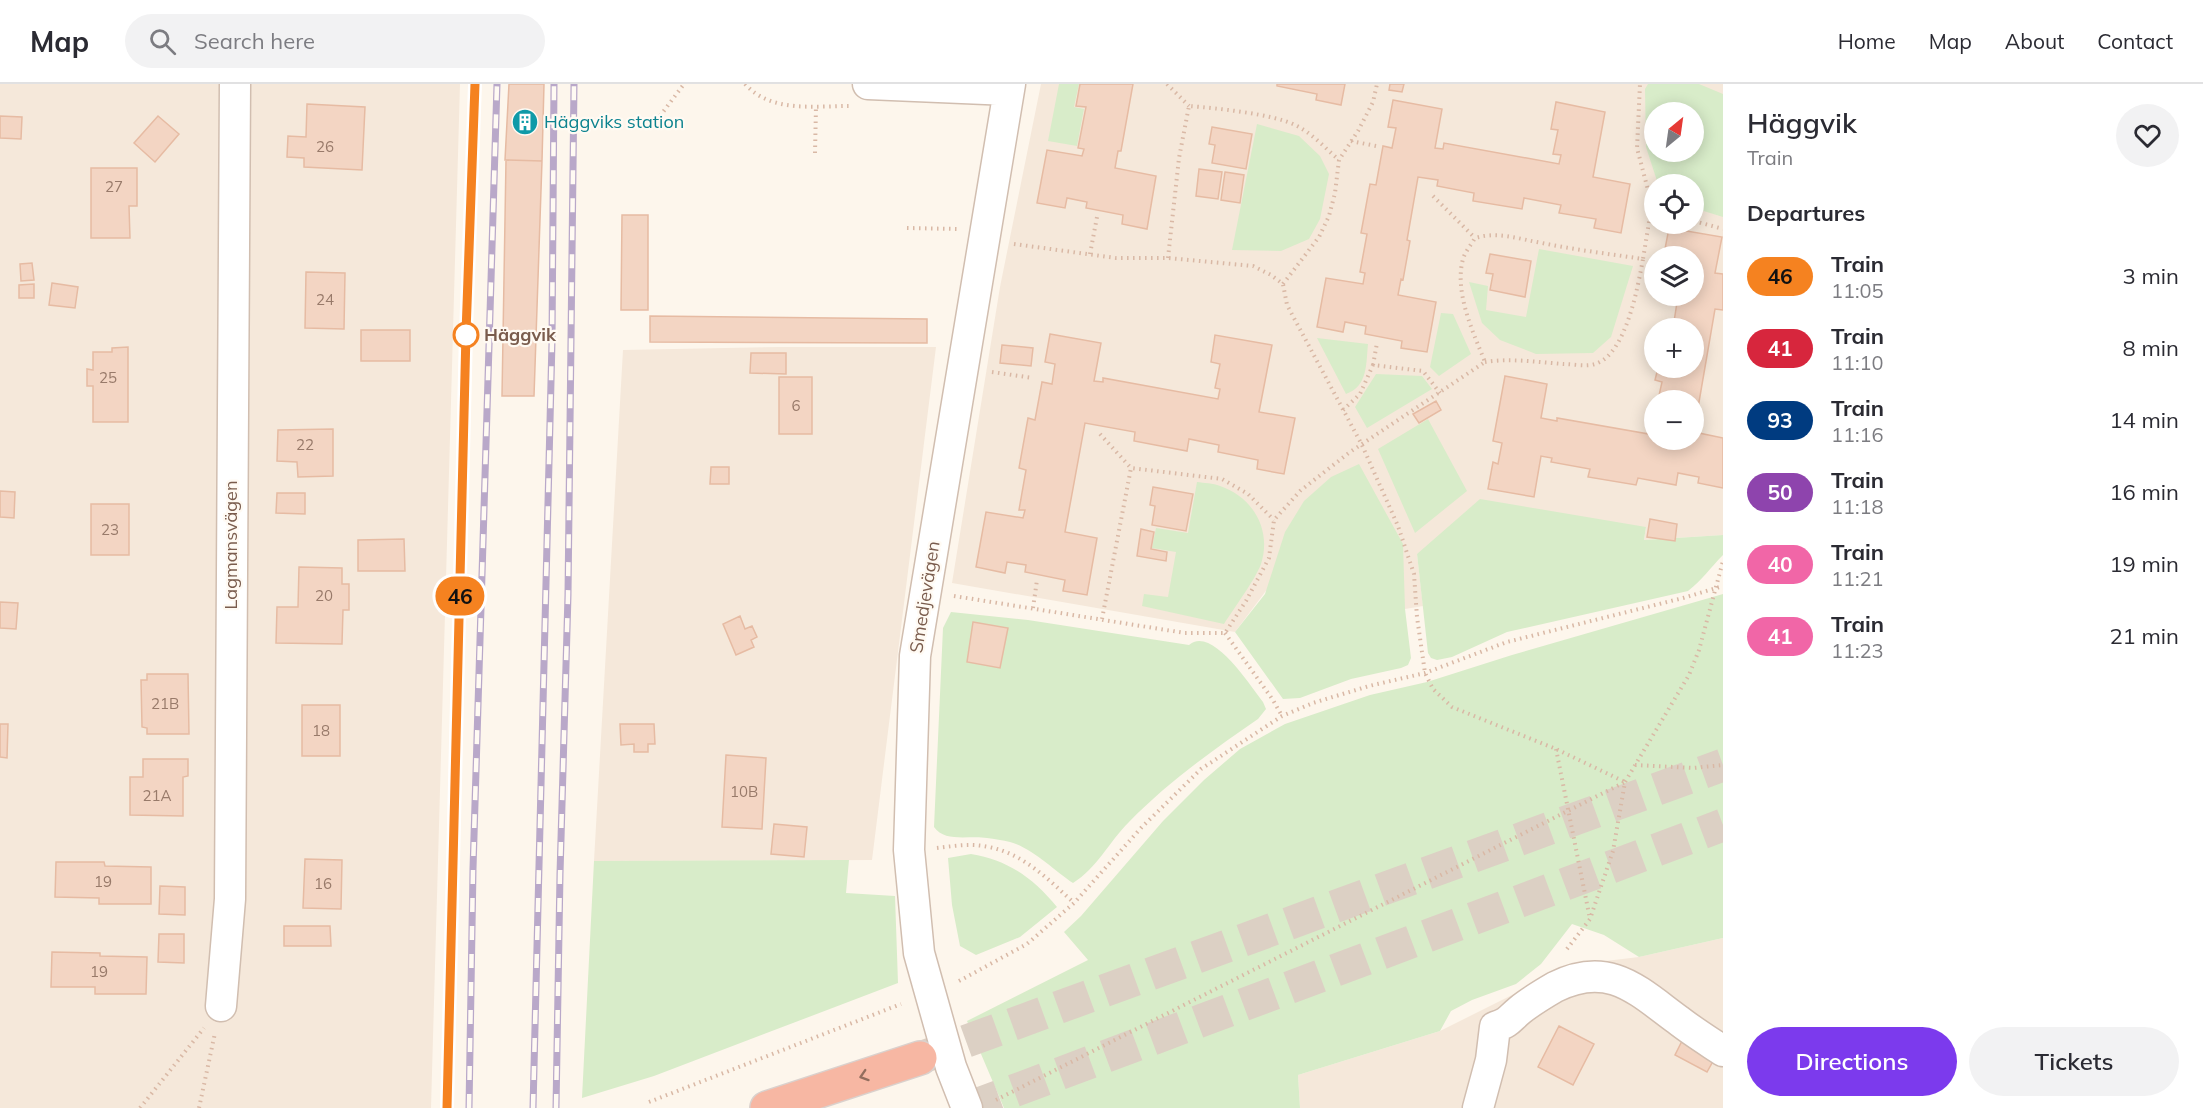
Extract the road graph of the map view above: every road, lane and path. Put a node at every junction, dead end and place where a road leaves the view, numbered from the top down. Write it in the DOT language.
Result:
graph roads {
  1 [pos="235,84"];
  2 [pos="684,84"];
  3 [pos="745,84"];
  4 [pos="1167,84"];
  5 [pos="1377,84"];
  6 [pos="1640,84"];
  7 [pos="1009,87"];
  8 [pos="859,95"];
  9 [pos="816,106"];
  10 [pos="1190,106"];
  11 [pos="660,116"];
  12 [pos="1351,141"];
  13 [pos="1376,146"];
  14 [pos="815,153"];
  15 [pos="1339,160"];
  16 [pos="1644,175"];
  17 [pos="1433,196"];
  18 [pos="1097,217"];
  19 [pos="1704,224"];
  20 [pos="907,228"];
  21 [pos="1723,229"];
  22 [pos="1648,234"];
  23 [pos="985,236"];
  24 [pos="1474,238"];
  25 [pos="1090,254"];
  26 [pos="1168,258"];
  27 [pos="1643,259"];
  28 [pos="1283,284"];
  29 [pos="1377,343"];
  30 [pos="1485,362"];
  31 [pos="1373,365"];
  32 [pos="982,370"];
  33 [pos="1033,378"];
  34 [pos="1440,393"];
  35 [pos="1343,410"];
  36 [pos="1100,434"];
  37 [pos="1362,445"];
  38 [pos="1131,468"];
  39 [pos="1274,520"];
  40 [pos="1723,561"];
  41 [pos="1038,580"];
  42 [pos="1723,586"];
  43 [pos="1714,588"];
  44 [pos="944,595"];
  45 [pos="1033,608"];
  46 [pos="1101,619"];
  47 [pos="1225,633"];
  48 [pos="1425,673"];
  49 [pos="1282,716"];
  50 [pos="1556,749"];
  51 [pos="1635,765"];
  52 [pos="1723,765"];
  53 [pos="1625,782"];
  54 [pos="1568,811"];
  55 [pos="909,850"];
  56 [pos="1074,903"];
  57 [pos="1590,920"];
  58 [pos="1564,952"];
  59 [pos="959,981"];
  60 [pos="901,1004"];
  61 [pos="221,1006"];
  62 [pos="1723,1052"];
  63 [pos="920,1058"];
  64 [pos="649,1102"];
  65 [pos="981,1104"];
  66 [pos="140,1108"];
  67 [pos="199,1108"];
  68 [pos="767,1108"];
  69 [pos="1478,1108"];
  1 -- 61 [label="street, Lagmansvägen"];
  2 -- 11 [label="path"];
  3 -- 9 [label="path"];
  4 -- 10 [label="path"];
  5 -- 12 [label="path"];
  6 -- 16 [label="path"];
  7 -- 8 [label="street"];
  7 -- 23 [label="street, Smedjevägen"];
  8 -- 9 [label="path"];
  9 -- 14 [label="path"];
  10 -- 15 [label="path"];
  10 -- 26 [label="path"];
  12 -- 13 [label="path"];
  12 -- 15 [label="path"];
  15 -- 28 [label="path"];
  17 -- 24 [label="path"];
  18 -- 25 [label="path"];
  19 -- 21 [label="path"];
  20 -- 23 [label="path"];
  22 -- 27 [label="path"];
  23 -- 25 [label="path"];
  23 -- 55 [label="street, Smedjevägen"];
  24 -- 27 [label="path"];
  24 -- 30 [label="path"];
  25 -- 26 [label="path"];
  26 -- 28 [label="path"];
  27 -- 30 [label="path"];
  28 -- 35 [label="path"];
  29 -- 31 [label="path"];
  30 -- 34 [label="path"];
  31 -- 34 [label="path"];
  31 -- 35 [label="path"];
  32 -- 33 [label="path"];
  34 -- 37 [label="path"];
  35 -- 37 [label="path"];
  36 -- 38 [label="path"];
  37 -- 39 [label="path"];
  37 -- 48 [label="path"];
  38 -- 39 [label="path"];
  38 -- 46 [label="path"];
  39 -- 47 [label="path"];
  40 -- 43 [label="path"];
  41 -- 45 [label="path"];
  42 -- 43 [label="path"];
  43 -- 48 [label="path"];
  43 -- 51 [label="path"];
  44 -- 45 [label="path"];
  45 -- 46 [label="path"];
  46 -- 47 [label="path"];
  47 -- 49 [label="path"];
  48 -- 49 [label="path"];
  48 -- 50 [label="path"];
  49 -- 56 [label="path"];
  50 -- 53 [label="path"];
  50 -- 54 [label="path"];
  51 -- 52 [label="path"];
  51 -- 53 [label="path"];
  53 -- 54 [label="path"];
  53 -- 57 [label="path"];
  54 -- 57 [label="path"];
  54 -- 65 [label="path"];
  55 -- 56 [label="path"];
  55 -- 65 [label="street, Smedjevägen"];
  56 -- 59 [label="path"];
  57 -- 58 [label="path"];
  60 -- 64 [label="path"];
  61 -- 66 [label="path"];
  61 -- 67 [label="path"];
  62 -- 69 [label="street"];
  63 -- 68 [label="highway, one-way"];
}
